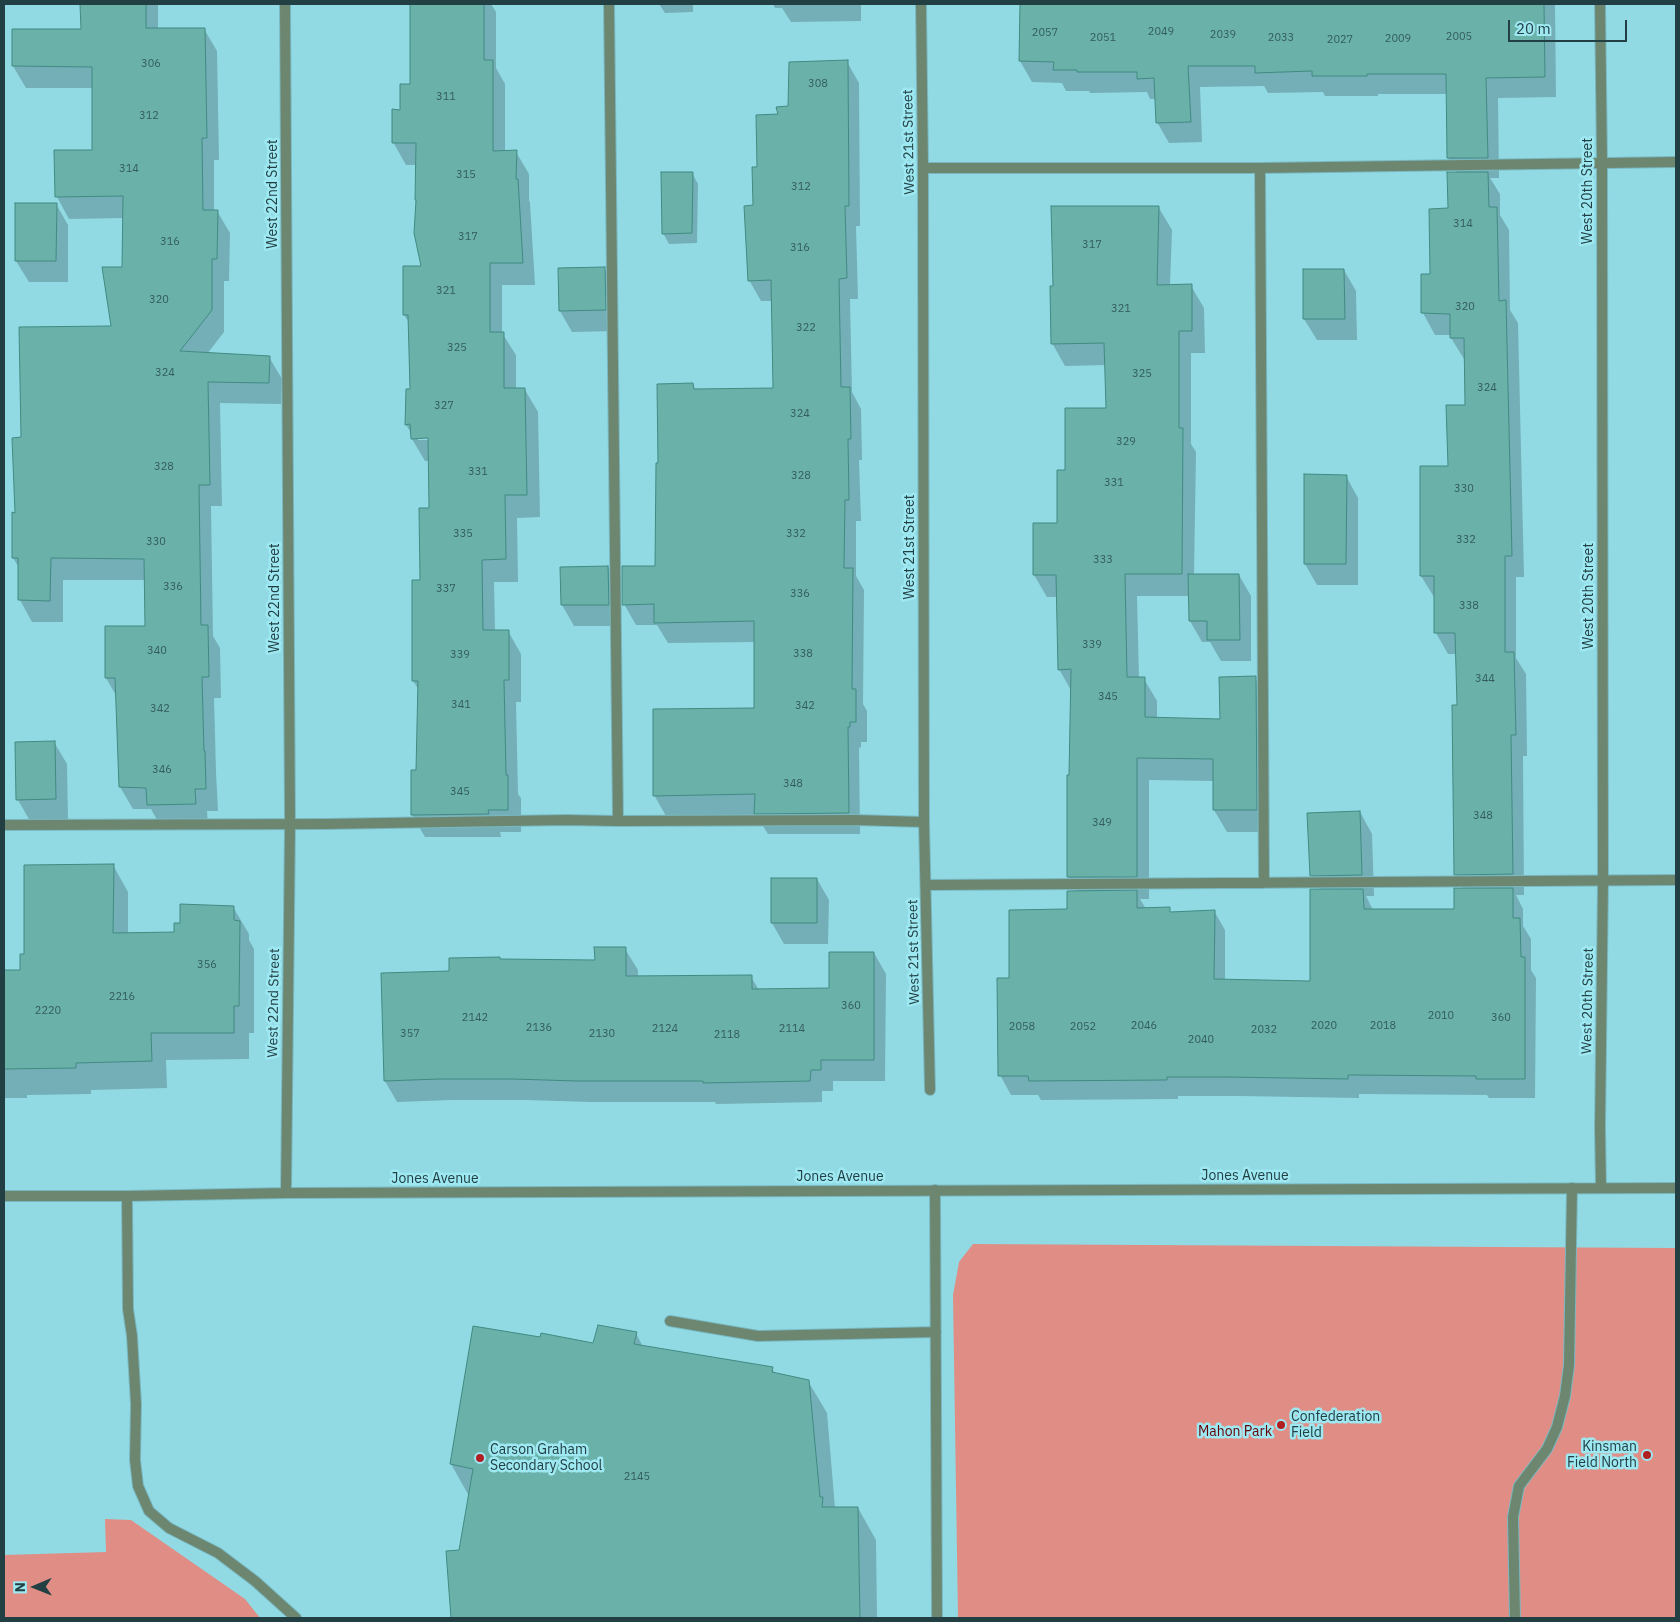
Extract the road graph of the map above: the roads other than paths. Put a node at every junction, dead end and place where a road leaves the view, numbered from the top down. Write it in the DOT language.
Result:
graph roads {
  1 [pos="286,4"];
  2 [pos="609,4"];
  3 [pos="921,4"];
  4 [pos="1600,4"];
  5 [pos="1602,162"];
  6 [pos="1676,162"];
  7 [pos="923,168"];
  8 [pos="1260,168"];
  9 [pos="618,821"];
  10 [pos="924,822"];
  11 [pos="290,824"];
  12 [pos="4,826"];
  13 [pos="1603,880"];
  14 [pos="1676,880"];
  15 [pos="1264,882"];
  16 [pos="926,885"];
  17 [pos="930,1090"];
  18 [pos="1572,1188"];
  19 [pos="1601,1188"];
  20 [pos="1676,1188"];
  21 [pos="935,1190"];
  22 [pos="286,1193"];
  23 [pos="4,1196"];
  24 [pos="127,1196"];
  25 [pos="670,1321"];
  26 [pos="936,1332"];
  27 [pos="296,1618"];
  28 [pos="937,1618"];
  29 [pos="1515,1618"];
  1 -- 11 [label="street, West 22nd Street"];
  2 -- 9 [label="street"];
  3 -- 7 [label="street, West 21st Street"];
  4 -- 5 [label="street, West 20th Street"];
  5 -- 6 [label="street"];
  5 -- 8 [label="street"];
  5 -- 13 [label="street, West 20th Street"];
  7 -- 8 [label="street"];
  7 -- 10 [label="street, West 21st Street"];
  8 -- 15 [label="street"];
  9 -- 10 [label="street"];
  9 -- 11 [label="street"];
  10 -- 16 [label="street, West 21st Street"];
  11 -- 12 [label="street"];
  11 -- 22 [label="street, West 22nd Street"];
  13 -- 14 [label="street"];
  13 -- 15 [label="street"];
  13 -- 19 [label="street, West 20th Street"];
  15 -- 16 [label="street"];
  16 -- 17 [label="street, West 21st Street"];
  18 -- 19 [label="street, Jones Avenue"];
  18 -- 21 [label="street, Jones Avenue"];
  18 -- 29 [label="street"];
  19 -- 20 [label="street, Jones Avenue"];
  21 -- 22 [label="street, Jones Avenue"];
  21 -- 26 [label="street"];
  22 -- 24 [label="street, Jones Avenue"];
  23 -- 24 [label="street, Jones Avenue"];
  24 -- 27 [label="street"];
  25 -- 26 [label="street"];
  26 -- 28 [label="street"];
}
